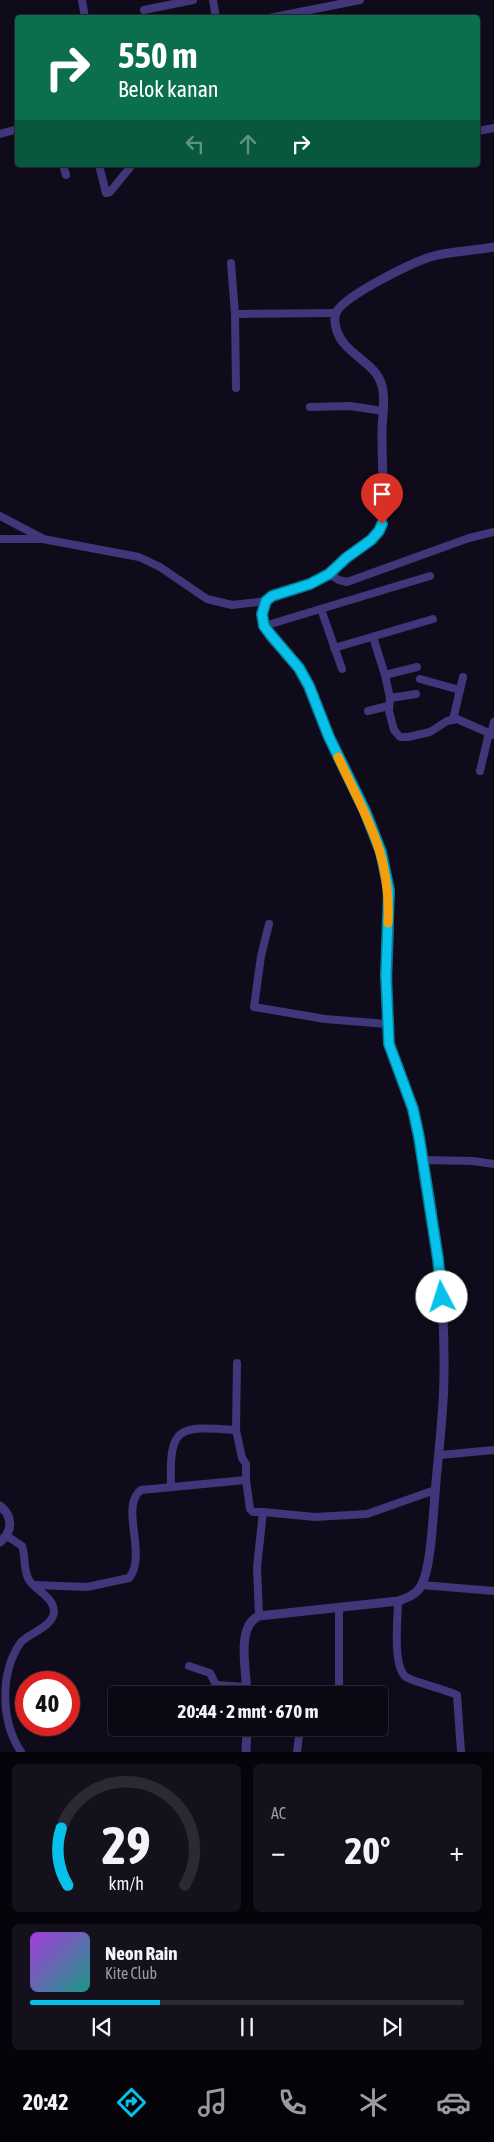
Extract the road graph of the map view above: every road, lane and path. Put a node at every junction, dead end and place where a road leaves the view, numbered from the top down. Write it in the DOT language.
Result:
graph roads {
  1 [pos="82,0"];
  2 [pos="193,0"];
  3 [pos="213,0"];
  4 [pos="360,0"];
  5 [pos="334,2"];
  6 [pos="144,10"];
  7 [pos="84,15"];
  8 [pos="216,15"];
  9 [pos="281,15"];
  10 [pos="494,128"];
  11 [pos="15,130"];
  12 [pos="480,131"];
  13 [pos="0,134"];
  14 [pos="64,167"];
  15 [pos="100,167"];
  16 [pos="130,167"];
  17 [pos="66,175"];
  18 [pos="494,247"];
  19 [pos="232,263"];
  20 [pos="336,313"];
  21 [pos="235,314"];
  22 [pos="236,388"];
  23 [pos="310,407"];
  24 [pos="383,410"];
  25 [pos="0,516"];
  26 [pos="494,532"];
  27 [pos="0,538"];
  28 [pos="43,538"];
  29 [pos="329,574"];
  30 [pos="430,576"];
  31 [pos="266,601"];
  32 [pos="320,609"];
  33 [pos="433,619"];
  34 [pos="264,626"];
  35 [pos="372,637"];
  36 [pos="334,648"];
  37 [pos="417,667"];
  38 [pos="342,669"];
  39 [pos="386,675"];
  40 [pos="464,677"];
  41 [pos="420,679"];
  42 [pos="460,690"];
  43 [pos="416,694"];
  44 [pos="389,702"];
  45 [pos="368,711"];
  46 [pos="453,720"];
  47 [pos="494,722"];
  48 [pos="491,734"];
  49 [pos="480,770"];
  50 [pos="269,924"];
  51 [pos="387,1024"];
  52 [pos="423,1160"];
  53 [pos="494,1164"];
  54 [pos="237,1363"];
  55 [pos="236,1430"];
  56 [pos="494,1450"];
  57 [pos="440,1455"];
  58 [pos="246,1480"];
  59 [pos="171,1487"];
  60 [pos="435,1490"];
  61 [pos="0,1506"];
  62 [pos="263,1512"];
  63 [pos="3,1539"];
  64 [pos="35,1585"];
  65 [pos="422,1585"];
  66 [pos="494,1591"];
  67 [pos="398,1601"];
  68 [pos="339,1608"];
  69 [pos="259,1616"];
  70 [pos="189,1666"];
  71 [pos="221,1686"];
  72 [pos="247,1686"];
  73 [pos="339,1686"];
  74 [pos="247,1736"];
  75 [pos="299,1736"];
  76 [pos="21,1752"];
  77 [pos="246,1752"];
  78 [pos="297,1752"];
  79 [pos="461,1752"];
  1 -- 7 [label="street"];
  2 -- 6 [label="street"];
  3 -- 8 [label="street"];
  4 -- 5 [label="street"];
  5 -- 9 [label="street"];
  10 -- 12 [label="street"];
  11 -- 13 [label="street"];
  14 -- 17 [label="street"];
  15 -- 16 [label="street"];
  18 -- 20 [label="street"];
  19 -- 21 [label="street"];
  20 -- 21 [label="street"];
  20 -- 24 [label="street"];
  21 -- 22 [label="street"];
  23 -- 24 [label="street"];
  24 -- 29 [label="street"];
  25 -- 28 [label="street"];
  26 -- 29 [label="street"];
  27 -- 28 [label="street"];
  28 -- 31 [label="street"];
  29 -- 31 [label="street"];
  30 -- 32 [label="street"];
  31 -- 34 [label="street"];
  32 -- 34 [label="street"];
  32 -- 36 [label="street"];
  33 -- 35 [label="street"];
  34 -- 51 [label="street"];
  35 -- 36 [label="street"];
  35 -- 39 [label="street"];
  36 -- 38 [label="street"];
  37 -- 39 [label="street"];
  39 -- 44 [label="street"];
  40 -- 42 [label="street"];
  41 -- 42 [label="street"];
  42 -- 46 [label="street"];
  43 -- 44 [label="street"];
  44 -- 45 [label="street"];
  44 -- 46 [label="street"];
  46 -- 48 [label="street"];
  47 -- 48 [label="street"];
  48 -- 49 [label="street"];
  50 -- 51 [label="street"];
  51 -- 52 [label="street"];
  52 -- 53 [label="street"];
  52 -- 57 [label="street"];
  54 -- 55 [label="street"];
  55 -- 58 [label="street"];
  55 -- 59 [label="street"];
  56 -- 57 [label="street"];
  57 -- 60 [label="street"];
  58 -- 59 [label="street"];
  58 -- 62 [label="street"];
  59 -- 64 [label="street"];
  60 -- 62 [label="street"];
  60 -- 65 [label="street"];
  61 -- 63 [label="street"];
  62 -- 69 [label="street"];
  63 -- 64 [label="street"];
  64 -- 76 [label="street"];
  65 -- 66 [label="street"];
  65 -- 67 [label="street"];
  67 -- 68 [label="street"];
  67 -- 79 [label="street"];
  68 -- 69 [label="street"];
  68 -- 73 [label="street"];
  69 -- 72 [label="street"];
  70 -- 71 [label="street"];
  74 -- 77 [label="street"];
  75 -- 78 [label="street"];
}
